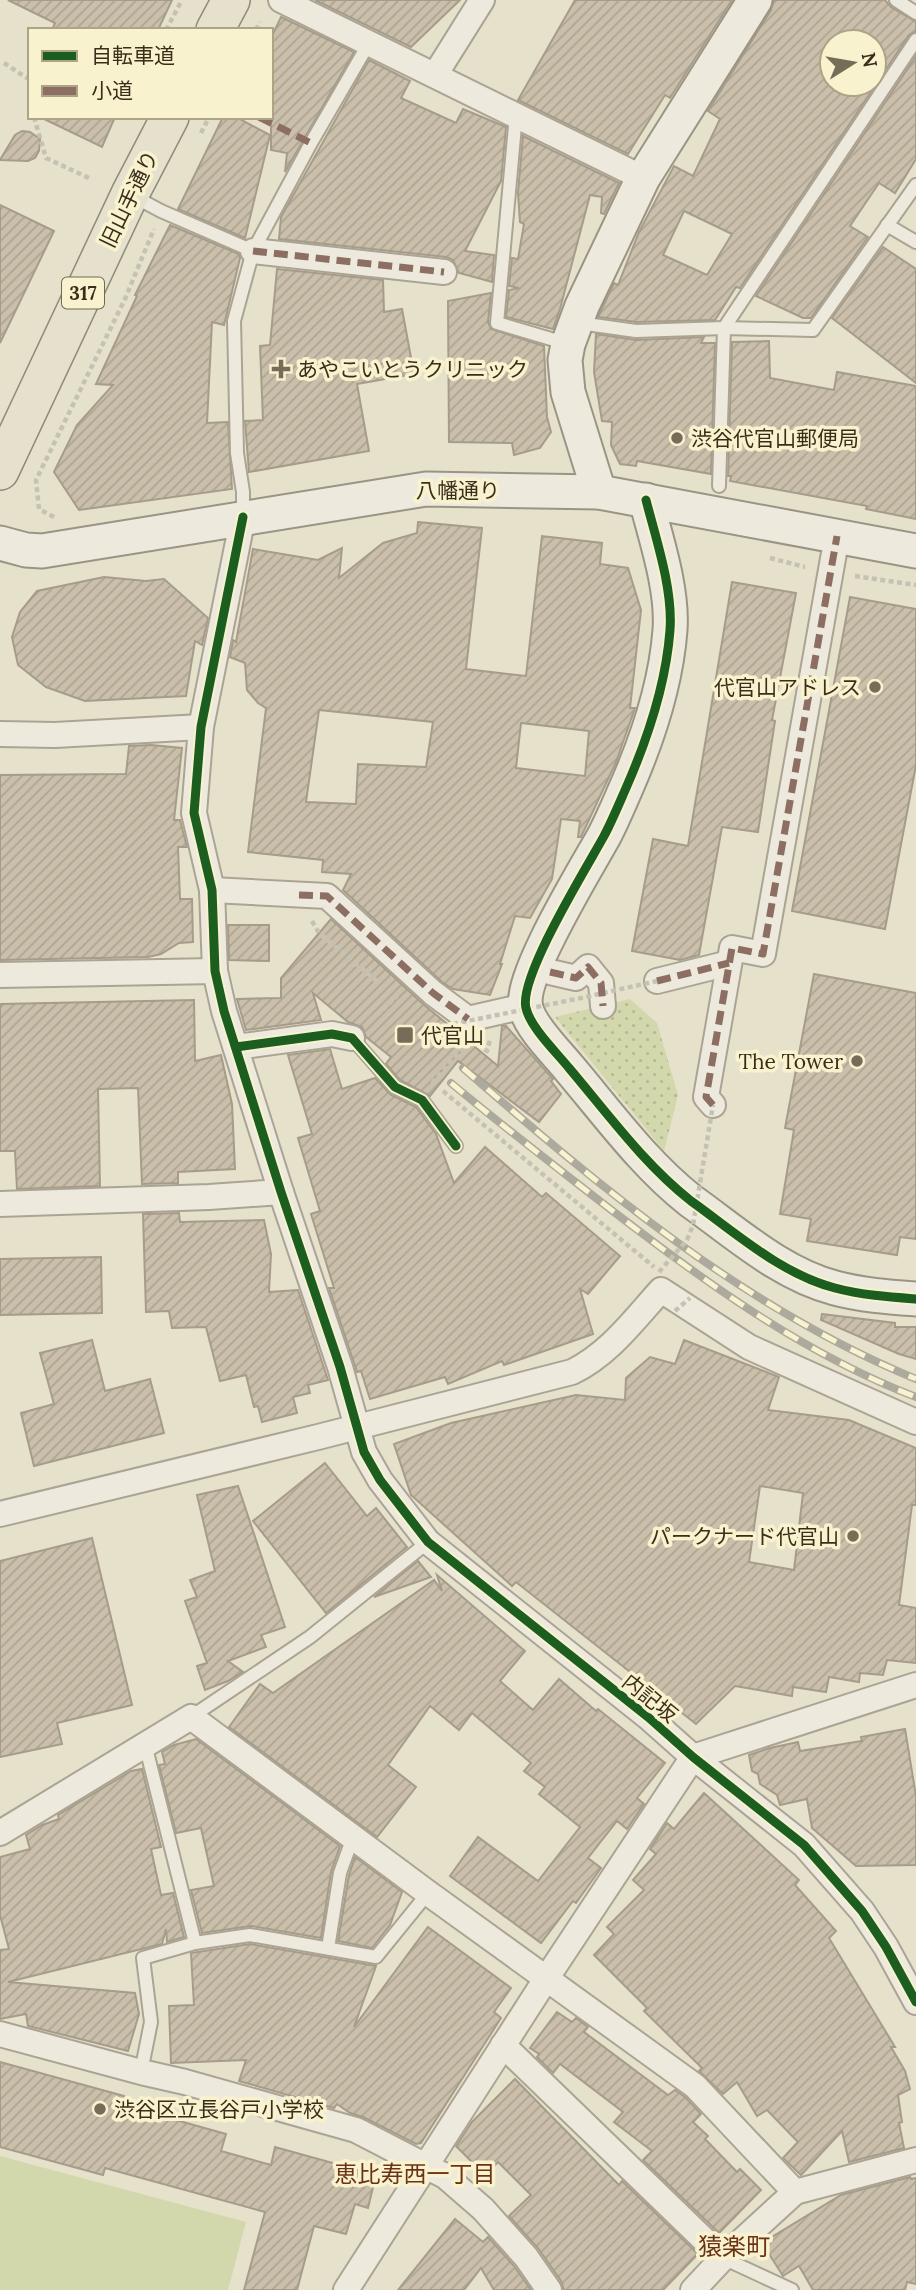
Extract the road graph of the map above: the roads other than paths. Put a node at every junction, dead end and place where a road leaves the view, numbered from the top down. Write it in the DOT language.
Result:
graph roads {
  1 [pos="231,0"];
  2 [pos="281,0"];
  3 [pos="482,0"];
  4 [pos="755,0"];
  5 [pos="896,0"];
  6 [pos="916,13"];
  7 [pos="216,28"];
  8 [pos="916,40"];
  9 [pos="369,43"];
  10 [pos="436,75"];
  11 [pos="516,115"];
  12 [pos="169,119"];
  13 [pos="643,178"];
  14 [pos="916,185"];
  15 [pos="146,202"];
  16 [pos="887,225"];
  17 [pos="916,242"];
  18 [pos="253,251"];
  19 [pos="444,272"];
  20 [pos="724,328"];
  21 [pos="572,333"];
  22 [pos="0,471"];
  23 [pos="719,486"];
  24 [pos="599,492"];
  25 [pos="646,500"];
  26 [pos="243,517"];
  27 [pos="837,536"];
  28 [pos="0,543"];
  29 [pos="916,551"];
  30 [pos="201,727"];
  31 [pos="0,734"];
  32 [pos="212,890"];
  33 [pos="729,962"];
  34 [pos="215,971"];
  35 [pos="550,972"];
  36 [pos="0,975"];
  37 [pos="657,981"];
  38 [pos="525,1006"];
  39 [pos="603,1006"];
  40 [pos="352,1038"];
  41 [pos="236,1047"];
  42 [pos="713,1105"];
  43 [pos="456,1146"];
  44 [pos="281,1192"];
  45 [pos="0,1203"];
  46 [pos="916,1299"];
  47 [pos="916,1422"];
  48 [pos="357,1427"];
  49 [pos="0,1514"];
  50 [pos="428,1542"];
  51 [pos="916,1685"];
  52 [pos="191,1717"];
  53 [pos="145,1744"];
  54 [pos="693,1757"];
  55 [pos="0,1833"];
  56 [pos="353,1837"];
  57 [pos="428,1893"];
  58 [pos="195,1943"];
  59 [pos="328,1948"];
  60 [pos="546,1979"];
  61 [pos="916,2002"];
  62 [pos="0,2034"];
  63 [pos="503,2045"];
  64 [pos="141,2072"];
  65 [pos="916,2160"];
  66 [pos="428,2166"];
  67 [pos="795,2192"];
  68 [pos="723,2258"];
  69 [pos="346,2290"];
  70 [pos="549,2290"];
  71 [pos="694,2290"];
  72 [pos="792,2290"];
  1 -- 7 [label="main road"];
  2 -- 9 [label="street"];
  3 -- 10 [label="street"];
  4 -- 13 [label="street"];
  5 -- 6 [label="lane"];
  8 -- 20 [label="lane"];
  9 -- 10 [label="street"];
  9 -- 18 [label="lane"];
  10 -- 11 [label="street"];
  11 -- 13 [label="street"];
  11 -- 21 [label="lane"];
  12 -- 15 [label="main road, 旧山手通り / 317"];
  13 -- 21 [label="street"];
  14 -- 16 [label="lane"];
  15 -- 18 [label="lane"];
  15 -- 22 [label="main road, 旧山手通り / 317"];
  16 -- 17 [label="lane"];
  16 -- 20 [label="lane"];
  18 -- 19 [label="street"];
  18 -- 26 [label="lane"];
  20 -- 21 [label="lane"];
  20 -- 23 [label="lane"];
  21 -- 24 [label="street"];
  24 -- 25 [label="street, 八幡通り"];
  24 -- 26 [label="street, 八幡通り"];
  25 -- 27 [label="street, 八幡通り"];
  25 -- 38 [label="street"];
  26 -- 28 [label="street, 八幡通り"];
  26 -- 30 [label="street, 内記坂"];
  27 -- 29 [label="street, 八幡通り"];
  27 -- 33 [label="street"];
  30 -- 31 [label="street"];
  30 -- 32 [label="street, 内記坂"];
  32 -- 34 [label="street, 内記坂"];
  32 -- 38 [label="street"];
  33 -- 37 [label="street"];
  33 -- 42 [label="street"];
  34 -- 36 [label="street"];
  34 -- 41 [label="street, 内記坂"];
  35 -- 39 [label="street"];
  38 -- 46 [label="street"];
  40 -- 41 [label="street"];
  40 -- 43 [label="lane"];
  41 -- 44 [label="street, 内記坂"];
  44 -- 45 [label="street"];
  44 -- 48 [label="street, 内記坂"];
  47 -- 48 [label="street"];
  48 -- 49 [label="street"];
  48 -- 50 [label="street, 内記坂"];
  50 -- 52 [label="lane"];
  50 -- 54 [label="street, 内記坂"];
  51 -- 54 [label="street"];
  52 -- 53 [label="street"];
  52 -- 56 [label="street"];
  53 -- 55 [label="street"];
  53 -- 58 [label="lane"];
  54 -- 60 [label="street"];
  54 -- 61 [label="street, 内記坂"];
  56 -- 57 [label="street"];
  56 -- 59 [label="lane"];
  57 -- 59 [label="lane"];
  57 -- 60 [label="street"];
  58 -- 59 [label="lane"];
  58 -- 64 [label="lane"];
  60 -- 63 [label="street"];
  60 -- 67 [label="street"];
  62 -- 64 [label="street"];
  63 -- 66 [label="street"];
  63 -- 68 [label="street"];
  64 -- 66 [label="street"];
  65 -- 67 [label="street"];
  66 -- 69 [label="street"];
  66 -- 70 [label="street"];
  67 -- 68 [label="street"];
  68 -- 71 [label="street"];
  68 -- 72 [label="lane"];
}
